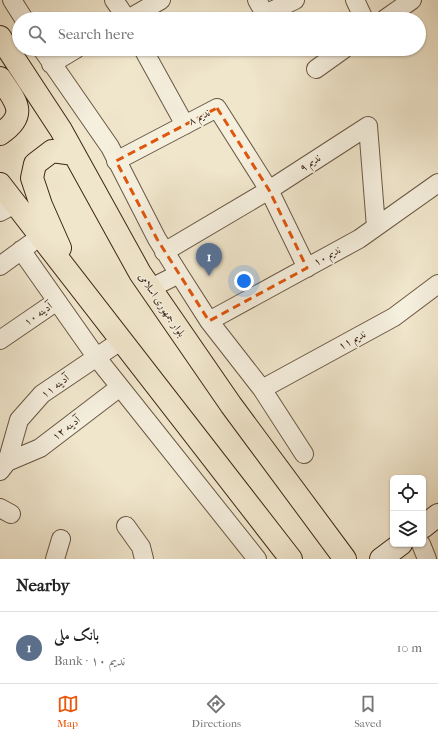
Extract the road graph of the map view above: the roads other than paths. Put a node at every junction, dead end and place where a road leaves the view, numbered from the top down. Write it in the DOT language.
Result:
graph roads {
  1 [pos="12,0"];
  2 [pos="114,0"];
  3 [pos="161,0"];
  4 [pos="256,0"];
  5 [pos="295,0"];
  6 [pos="355,0"];
  7 [pos="412,0"];
  8 [pos="20,12"];
  9 [pos="123,12"];
  10 [pos="140,12"];
  11 [pos="264,12"];
  12 [pos="269,12"];
  13 [pos="361,12"];
  14 [pos="395,12"];
  15 [pos="0,37"];
  16 [pos="12,55"];
  17 [pos="12,56"];
  18 [pos="46,56"];
  19 [pos="147,56"];
  20 [pos="334,56"];
  21 [pos="316,69"];
  22 [pos="0,78"];
  23 [pos="185,125"];
  24 [pos="0,134"];
  25 [pos="74,154"];
  26 [pos="116,161"];
  27 [pos="438,183"];
  28 [pos="0,184"];
  29 [pos="269,190"];
  30 [pos="8,208"];
  31 [pos="376,227"];
  32 [pos="40,236"];
  33 [pos="21,250"];
  34 [pos="164,252"];
  35 [pos="0,266"];
  36 [pos="306,268"];
  37 [pos="179,274"];
  38 [pos="72,276"];
  39 [pos="438,284"];
  40 [pos="151,288"];
  41 [pos="57,301"];
  42 [pos="210,321"];
  43 [pos="0,340"];
  44 [pos="122,340"];
  45 [pos="97,358"];
  46 [pos="120,387"];
  47 [pos="262,389"];
  48 [pos="304,454"];
  49 [pos="3,467"];
  50 [pos="438,515"];
  51 [pos="426,525"];
  52 [pos="126,526"];
  53 [pos="61,539"];
  54 [pos="397,547"];
  55 [pos="422,547"];
  56 [pos="55,559"];
  57 [pos="144,559"];
  58 [pos="257,559"];
  59 [pos="291,559"];
  60 [pos="344,559"];
  61 [pos="381,559"];
  62 [pos="427,559"];
  1 -- 8 [label="street"];
  2 -- 9 [label="street"];
  3 -- 10 [label="street"];
  4 -- 11 [label="street"];
  5 -- 12 [label="street"];
  6 -- 13 [label="street"];
  7 -- 14 [label="street"];
  15 -- 16 [label="main road, بلوار جمهوری اسلامی"];
  17 -- 25 [label="main road, بلوار جمهوری اسلامی"];
  18 -- 26 [label="street"];
  19 -- 23 [label="street"];
  20 -- 21 [label="street"];
  22 -- 24 [label="main road"];
  23 -- 26 [label="street, ندیم ۸"];
  23 -- 29 [label="street, ندیم ۸"];
  25 -- 38 [label="main road"];
  25 -- 40 [label="main road, بلوار جمهوری اسلامی"];
  26 -- 34 [label="street"];
  27 -- 31 [label="street, ندیم ۱۰"];
  28 -- 30 [label="main road"];
  29 -- 31 [label="street, ندیم ۹"];
  29 -- 34 [label="street, ندیم ۹"];
  29 -- 36 [label="street"];
  30 -- 32 [label="main road"];
  31 -- 36 [label="street, ندیم ۱۰"];
  32 -- 33 [label="street"];
  32 -- 38 [label="main road"];
  33 -- 35 [label="street"];
  33 -- 41 [label="street"];
  34 -- 37 [label="street"];
  36 -- 42 [label="street, ندیم ۱۰"];
  37 -- 40 [label="street"];
  37 -- 42 [label="street"];
  38 -- 44 [label="main road"];
  39 -- 47 [label="street, ندیم ۱۱"];
  40 -- 60 [label="main road, بلوار جمهوری اسلامی"];
  41 -- 43 [label="street, آدینه ۱۰"];
  41 -- 45 [label="street"];
  42 -- 47 [label="street"];
  44 -- 45 [label="street, آدینه ۱۱"];
  44 -- 59 [label="main road"];
  45 -- 46 [label="street"];
  45 -- 49 [label="street, آدینه ۱۱"];
  46 -- 49 [label="street, آدینه ۱۲"];
  46 -- 58 [label="street"];
  47 -- 48 [label="street"];
  50 -- 51 [label="main road"];
  52 -- 57 [label="street"];
  53 -- 56 [label="street"];
  54 -- 61 [label="main road"];
  55 -- 62 [label="street"];
}
